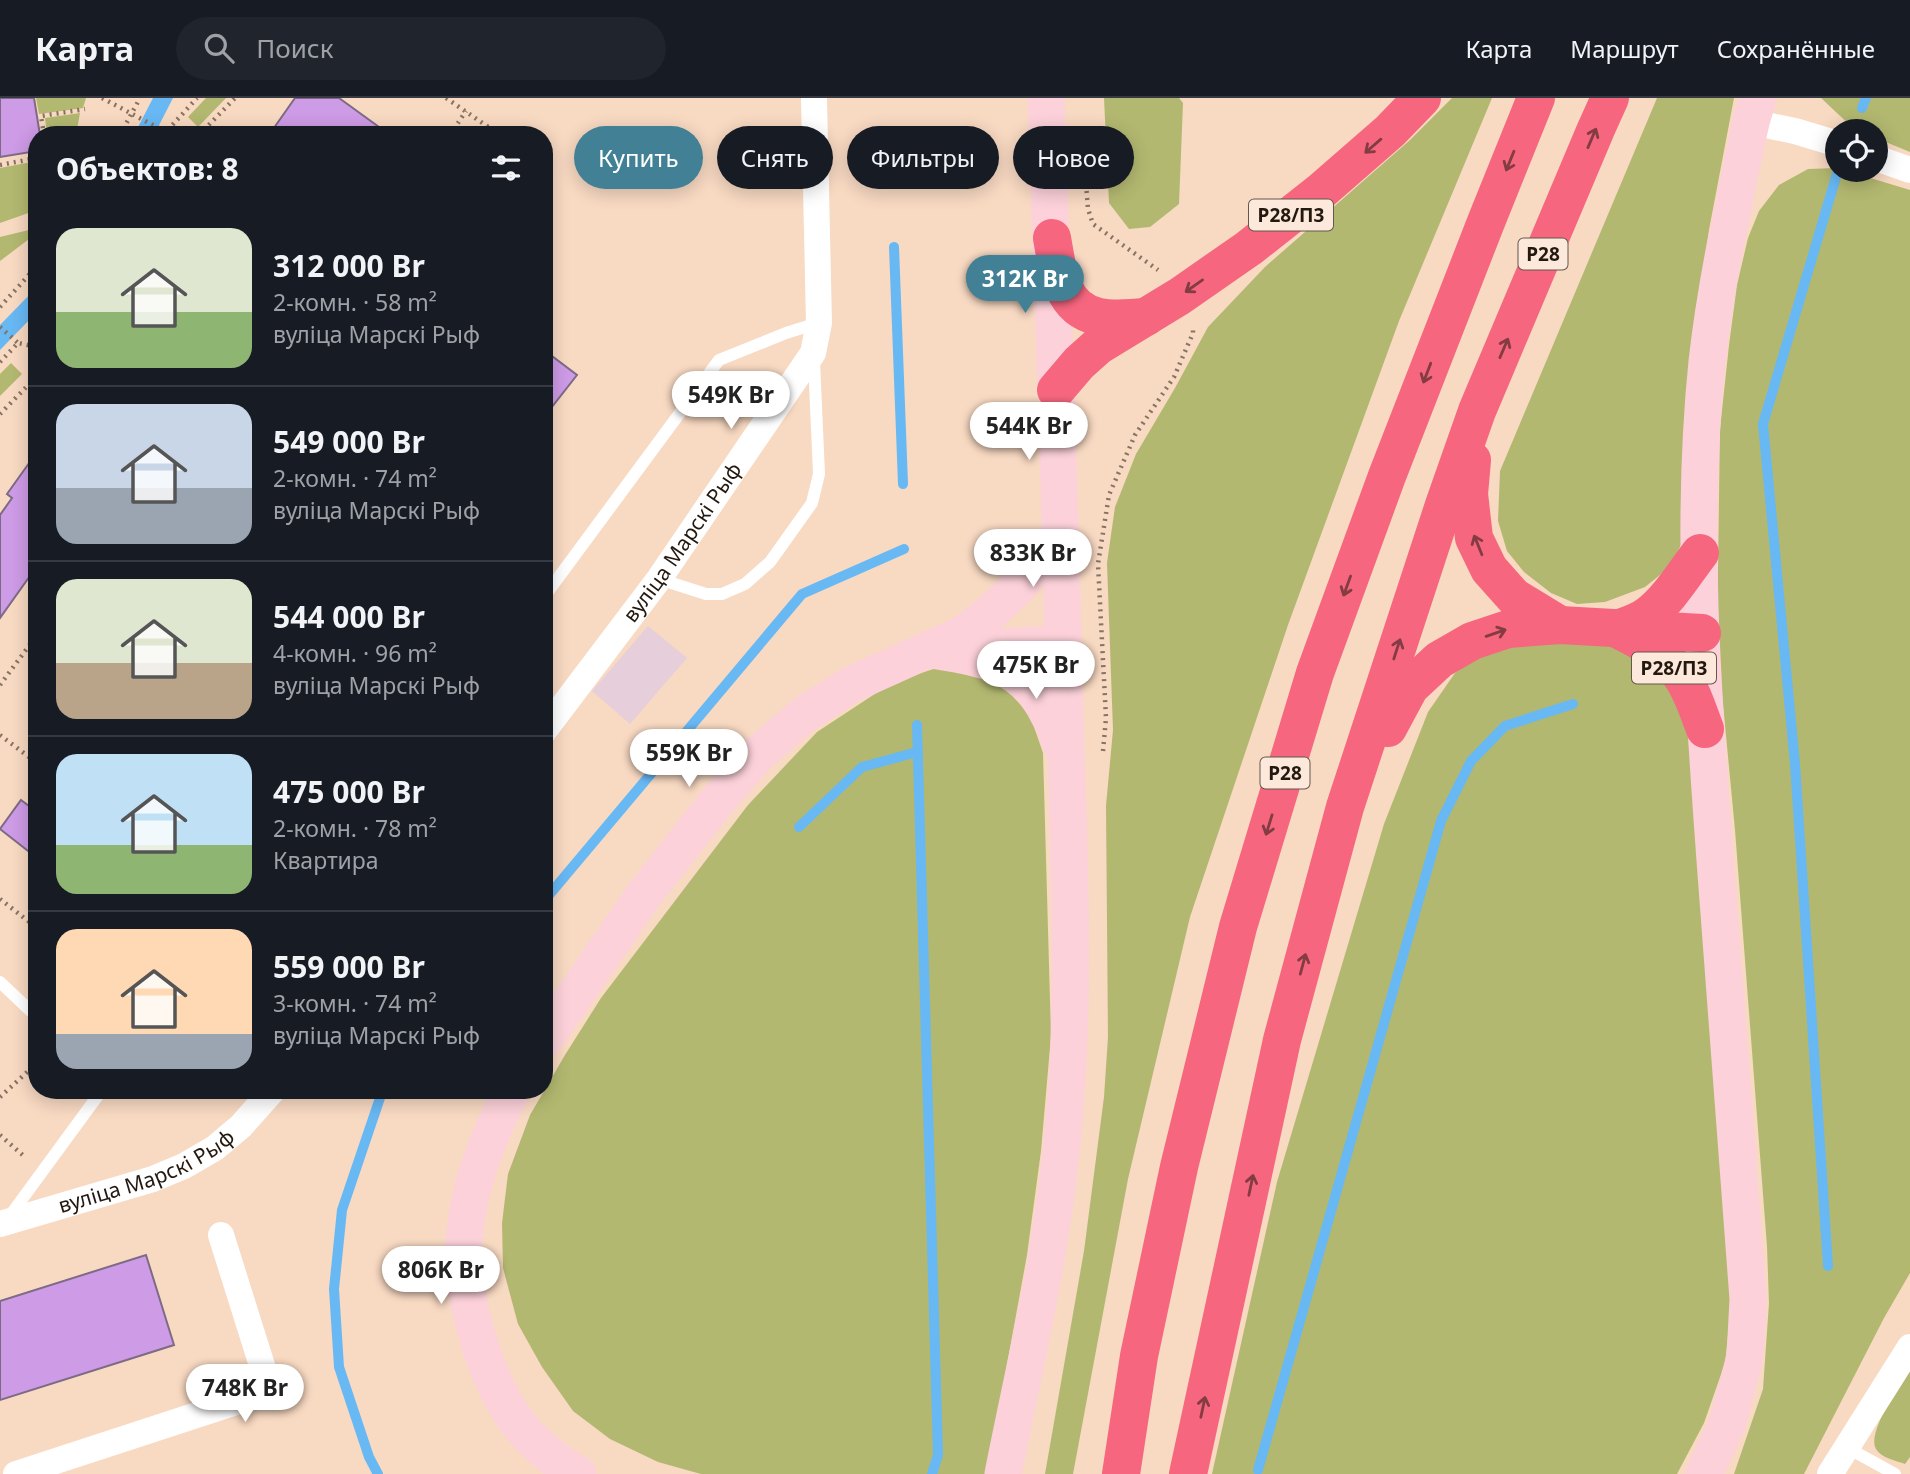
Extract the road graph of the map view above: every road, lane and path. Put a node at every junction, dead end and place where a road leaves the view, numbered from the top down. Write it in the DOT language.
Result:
graph roads {
  1 [pos="102,98"];
  2 [pos="140,98"];
  3 [pos="197,98"];
  4 [pos="235,98"];
  5 [pos="446,98"];
  6 [pos="814,98"];
  7 [pos="1046,98"];
  8 [pos="1422,98"];
  9 [pos="1536,98"];
  10 [pos="1610,98"];
  11 [pos="85,110"];
  12 [pos="1755,110"];
  13 [pos="466,111"];
  14 [pos="132,114"];
  15 [pos="43,126"];
  16 [pos="125,126"];
  17 [pos="155,126"];
  18 [pos="174,126"];
  19 [pos="209,126"];
  20 [pos="456,126"];
  21 [pos="487,126"];
  22 [pos="1825,140"];
  23 [pos="28,160"];
  24 [pos="1888,162"];
  25 [pos="0,165"];
  26 [pos="1910,170"];
  27 [pos="1052,238"];
  28 [pos="28,276"];
  29 [pos="0,306"];
  30 [pos="1148,316"];
  31 [pos="819,323"];
  32 [pos="0,327"];
  33 [pos="18,343"];
  34 [pos="28,346"];
  35 [pos="813,353"];
  36 [pos="0,362"];
  37 [pos="28,385"];
  38 [pos="1056,390"];
  39 [pos="1477,411"];
  40 [pos="0,414"];
  41 [pos="1061,533"];
  42 [pos="1700,553"];
  43 [pos="659,579"];
  44 [pos="553,585"];
  45 [pos="1560,625"];
  46 [pos="1617,629"];
  47 [pos="1702,633"];
  48 [pos="1063,644"];
  49 [pos="28,647"];
  50 [pos="931,650"];
  51 [pos="0,685"];
  52 [pos="553,718"];
  53 [pos="1705,729"];
  54 [pos="0,735"];
  55 [pos="28,756"];
  56 [pos="1066,756"];
  57 [pos="1345,807"];
  58 [pos="0,898"];
  59 [pos="28,921"];
  60 [pos="0,982"];
  61 [pos="28,1008"];
  62 [pos="553,1027"];
  63 [pos="28,1071"];
  64 [pos="0,1097"];
  65 [pos="95,1099"];
  66 [pos="265,1099"];
  67 [pos="507,1099"];
  68 [pos="0,1135"];
  69 [pos="42,1172"];
  70 [pos="3,1224"];
  71 [pos="221,1235"];
  72 [pos="1910,1347"];
  73 [pos="1846,1447"];
  74 [pos="16,1474"];
  75 [pos="578,1474"];
  76 [pos="1003,1474"];
  77 [pos="1121,1474"];
  78 [pos="1188,1474"];
  79 [pos="1704,1474"];
  80 [pos="1830,1474"];
  81 [pos="1895,1474"];
  1 -- 14 [label="path"];
  2 -- 14 [label="path"];
  3 -- 18 [label="path"];
  4 -- 19 [label="path"];
  5 -- 13 [label="path"];
  6 -- 31 [label="street, вуліца Марскі Рыф"];
  7 -- 27 [label="street, Р28/П3"];
  8 -- 30 [label="highway, Р28/П3, one-way"];
  9 -- 77 [label="highway, Р28, one-way"];
  39 -- 10 [label="highway, Р28, one-way"];
  11 -- 15 [label="path"];
  12 -- 22 [label="street"];
  12 -- 42 [label="street"];
  13 -- 20 [label="path"];
  13 -- 21 [label="path"];
  14 -- 16 [label="path"];
  14 -- 17 [label="path"];
  23 -- 25 [label="path"];
  24 -- 26 [label="street"];
  27 -- 30 [label="highway, Р28/П3"];
  27 -- 38 [label="street, Р28/П3"];
  28 -- 29 [label="path"];
  30 -- 38 [label="highway, Р28/П3"];
  31 -- 35 [label="street, вуліца Марскі Рыф"];
  31 -- 44 [label="lane"];
  32 -- 33 [label="path"];
  33 -- 34 [label="path"];
  33 -- 36 [label="path"];
  35 -- 43 [label="street, вуліца Марскі Рыф"];
  35 -- 43 [label="lane"];
  37 -- 40 [label="path"];
  38 -- 41 [label="street, Р28/П3"];
  45 -- 39 [label="highway, Р28/П3, one-way"];
  57 -- 39 [label="highway, Р28, one-way"];
  41 -- 48 [label="street, Р28/П3"];
  41 -- 50 [label="street"];
  42 -- 46 [label="highway"];
  42 -- 47 [label="street"];
  43 -- 52 [label="street, вуліца Марскі Рыф"];
  45 -- 46 [label="highway, Р28/П3"];
  57 -- 45 [label="highway, Р28/П3, one-way"];
  46 -- 47 [label="highway, Р28/П3"];
  46 -- 53 [label="highway, Р28/П3"];
  47 -- 53 [label="street, Р28/П3"];
  48 -- 50 [label="street"];
  48 -- 56 [label="street, Р28/П3"];
  49 -- 51 [label="path"];
  50 -- 56 [label="street, Р28/П3"];
  50 -- 62 [label="street"];
  53 -- 79 [label="street, Р28/П3"];
  54 -- 55 [label="path"];
  56 -- 76 [label="street, Р28/П3"];
  78 -- 57 [label="highway, Р28, one-way"];
  58 -- 59 [label="path"];
  60 -- 61 [label="lane"];
  63 -- 64 [label="path"];
  65 -- 69 [label="lane"];
  66 -- 70 [label="street, вуліца Марскі Рыф"];
  67 -- 75 [label="street"];
  68 -- 69 [label="path"];
  69 -- 70 [label="lane"];
  71 -- 74 [label="street"];
  72 -- 73 [label="street"];
  73 -- 80 [label="street"];
  73 -- 81 [label="lane"];
}
